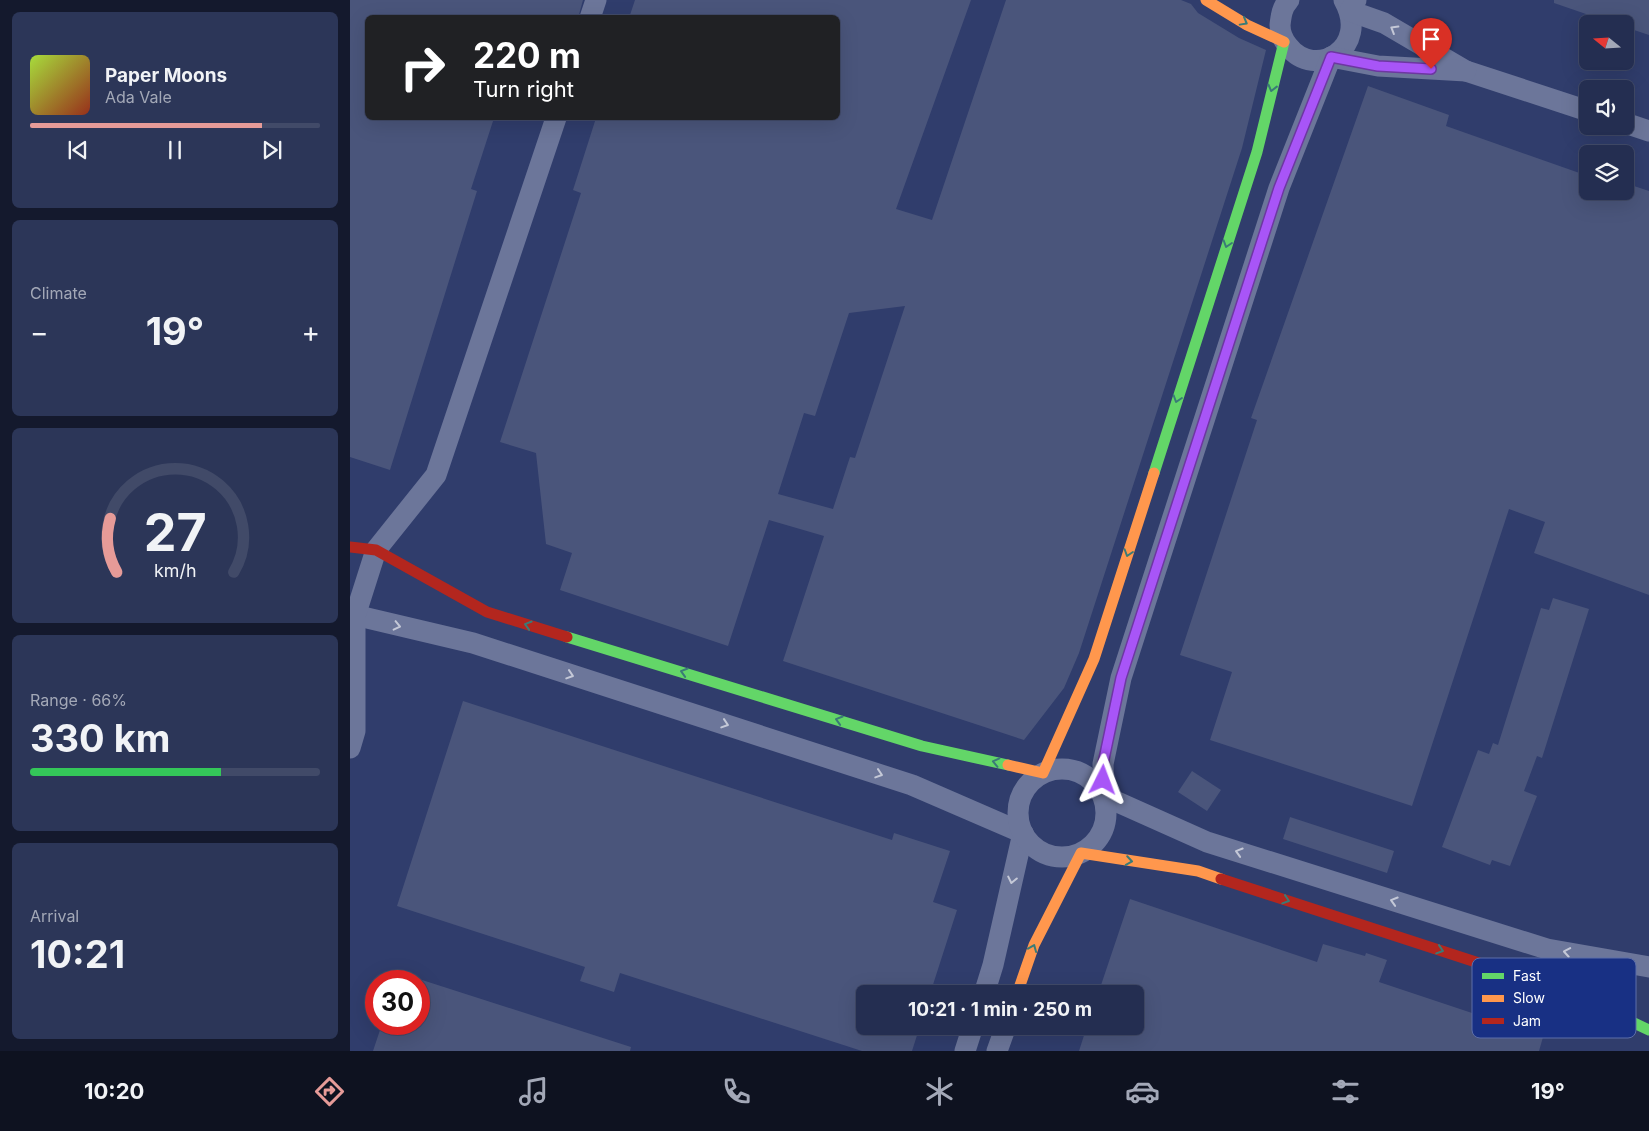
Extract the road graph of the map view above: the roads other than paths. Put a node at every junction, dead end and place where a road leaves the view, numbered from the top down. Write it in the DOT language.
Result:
graph roads {
  1 [pos="596,0"];
  2 [pos="1206,0"];
  3 [pos="1289,0"];
  4 [pos="1350,4"];
  5 [pos="591,15"];
  6 [pos="1284,40"];
  7 [pos="1331,57"];
  8 [pos="1466,71"];
  9 [pos="1579,108"];
  10 [pos="555,120"];
  11 [pos="1634,127"];
  12 [pos="1649,131"];
  13 [pos="350,547"];
  14 [pos="376,550"];
  15 [pos="352,615"];
  16 [pos="350,748"];
  17 [pos="1043,773"];
  18 [pos="1104,796"];
  19 [pos="1023,833"];
  20 [pos="1080,853"];
  21 [pos="1601,958"];
  22 [pos="1472,961"];
  23 [pos="1636,965"];
  24 [pos="1649,967"];
  25 [pos="987,985"];
  26 [pos="1020,985"];
  27 [pos="1636,1024"];
  28 [pos="1649,1030"];
  29 [pos="970,1035"];
  30 [pos="1003,1035"];
  31 [pos="965,1051"];
  32 [pos="997,1051"];
  1 -- 5 [label="street"];
  2 -- 6 [label="street, one-way"];
  3 -- 6 [label="street"];
  4 -- 7 [label="street"];
  8 -- 4 [label="street, one-way"];
  6 -- 7 [label="street"];
  6 -- 17 [label="street, one-way"];
  7 -- 8 [label="street"];
  7 -- 18 [label="street"];
  8 -- 9 [label="street"];
  10 -- 14 [label="street"];
  11 -- 12 [label="street"];
  13 -- 14 [label="street"];
  14 -- 15 [label="street"];
  17 -- 14 [label="street, one-way"];
  15 -- 16 [label="street"];
  15 -- 19 [label="street, one-way"];
  17 -- 18 [label="street"];
  17 -- 19 [label="street"];
  18 -- 20 [label="street"];
  21 -- 18 [label="street, one-way"];
  19 -- 20 [label="street"];
  19 -- 25 [label="street, one-way"];
  20 -- 22 [label="street, one-way"];
  26 -- 20 [label="street, one-way"];
  24 -- 23 [label="street, one-way"];
  27 -- 28 [label="street, one-way"];
  29 -- 31 [label="street"];
  30 -- 32 [label="street"];
}
